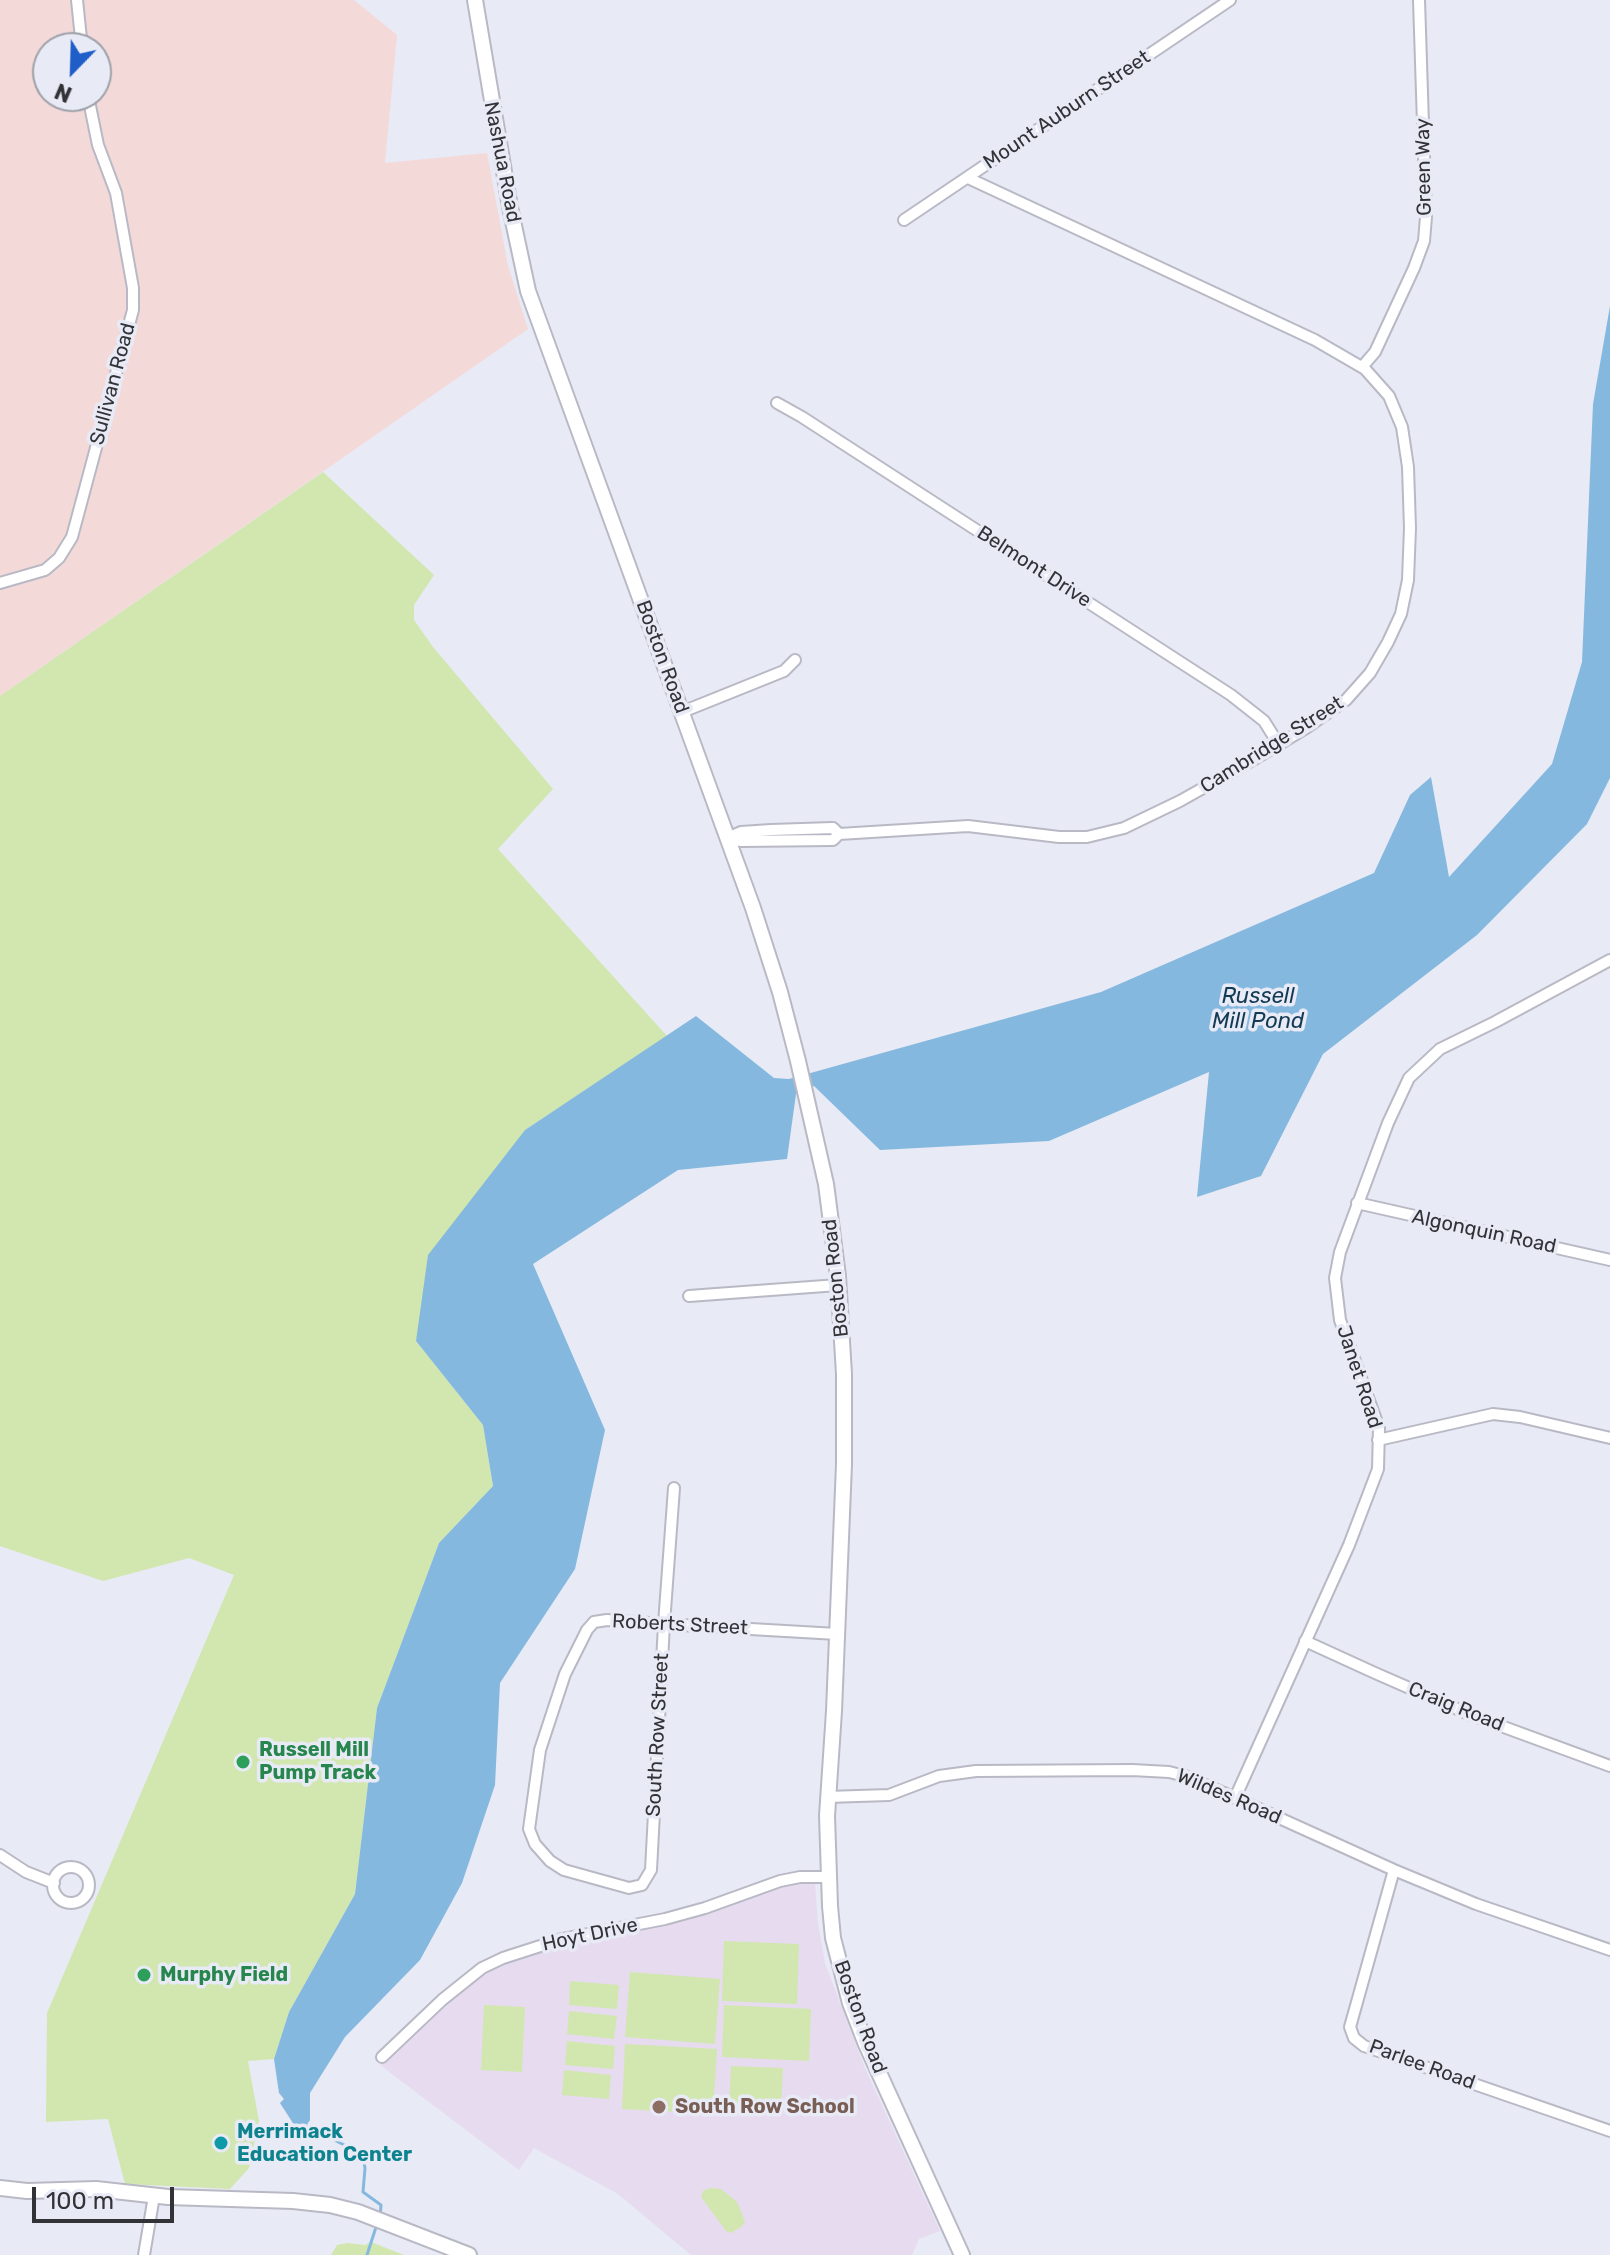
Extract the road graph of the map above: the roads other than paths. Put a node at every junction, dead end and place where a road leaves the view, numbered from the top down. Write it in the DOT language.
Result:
graph roads {
  1 [pos="77,0"];
  2 [pos="475,0"];
  3 [pos="1230,0"];
  4 [pos="1419,0"];
  5 [pos="80,32"];
  6 [pos="91,112"];
  7 [pos="968,178"];
  8 [pos="904,220"];
  9 [pos="538,323"];
  10 [pos="1362,367"];
  11 [pos="777,403"];
  12 [pos="0,583"];
  13 [pos="795,660"];
  14 [pos="682,712"];
  15 [pos="1279,745"];
  16 [pos="727,838"];
  17 [pos="1608,965"];
  18 [pos="1357,1203"];
  19 [pos="1610,1260"];
  20 [pos="838,1285"];
  21 [pos="689,1296"];
  22 [pos="1610,1438"];
  23 [pos="1378,1440"];
  24 [pos="674,1488"];
  25 [pos="664,1624"];
  26 [pos="837,1634"];
  27 [pos="1305,1641"];
  28 [pos="1610,1766"];
  29 [pos="827,1797"];
  30 [pos="1235,1798"];
  31 [pos="0,1855"];
  32 [pos="1394,1870"];
  33 [pos="828,1877"];
  34 [pos="54,1883"];
  35 [pos="643,1883"];
  36 [pos="1610,1950"];
  37 [pos="382,2057"];
  38 [pos="1610,2131"];
  39 [pos="0,2188"];
  40 [pos="154,2196"];
  41 [pos="144,2255"];
  42 [pos="469,2255"];
  43 [pos="962,2255"];
  1 -- 5 [label="street"];
  2 -- 9 [label="main road, Nashua Road"];
  3 -- 7 [label="street, Mount Auburn Street"];
  4 -- 10 [label="street, Green Way"];
  6 -- 12 [label="street, Sullivan Road"];
  7 -- 8 [label="street, Mount Auburn Street"];
  7 -- 10 [label="street, Cambridge Street"];
  9 -- 14 [label="main road, Boston Road"];
  10 -- 15 [label="street, Cambridge Street"];
  11 -- 15 [label="street, Belmont Drive"];
  13 -- 14 [label="street"];
  14 -- 16 [label="main road, Boston Road"];
  15 -- 16 [label="street, Cambridge Street"];
  16 -- 20 [label="main road, Boston Road"];
  17 -- 18 [label="street, Janet Road"];
  18 -- 19 [label="street, Algonquin Road"];
  18 -- 23 [label="street, Janet Road"];
  20 -- 21 [label="street"];
  20 -- 26 [label="main road, Boston Road"];
  22 -- 23 [label="street"];
  23 -- 27 [label="street, Janet Road"];
  24 -- 25 [label="street, South Row Street"];
  25 -- 26 [label="street, Roberts Street"];
  25 -- 35 [label="street, South Row Street"];
  25 -- 35 [label="street, Roberts Street"];
  26 -- 29 [label="main road, Boston Road"];
  27 -- 28 [label="street, Craig Road"];
  27 -- 30 [label="street, Janet Road"];
  29 -- 30 [label="street, Wildes Road"];
  29 -- 33 [label="main road, Boston Road"];
  30 -- 32 [label="street, Wildes Road"];
  31 -- 34 [label="street"];
  32 -- 36 [label="street, Wildes Road"];
  32 -- 38 [label="street, Parlee Road"];
  33 -- 37 [label="street, Hoyt Drive"];
  33 -- 43 [label="main road, Boston Road"];
  39 -- 40 [label="main road"];
  40 -- 41 [label="street"];
  40 -- 42 [label="main road"];
}
